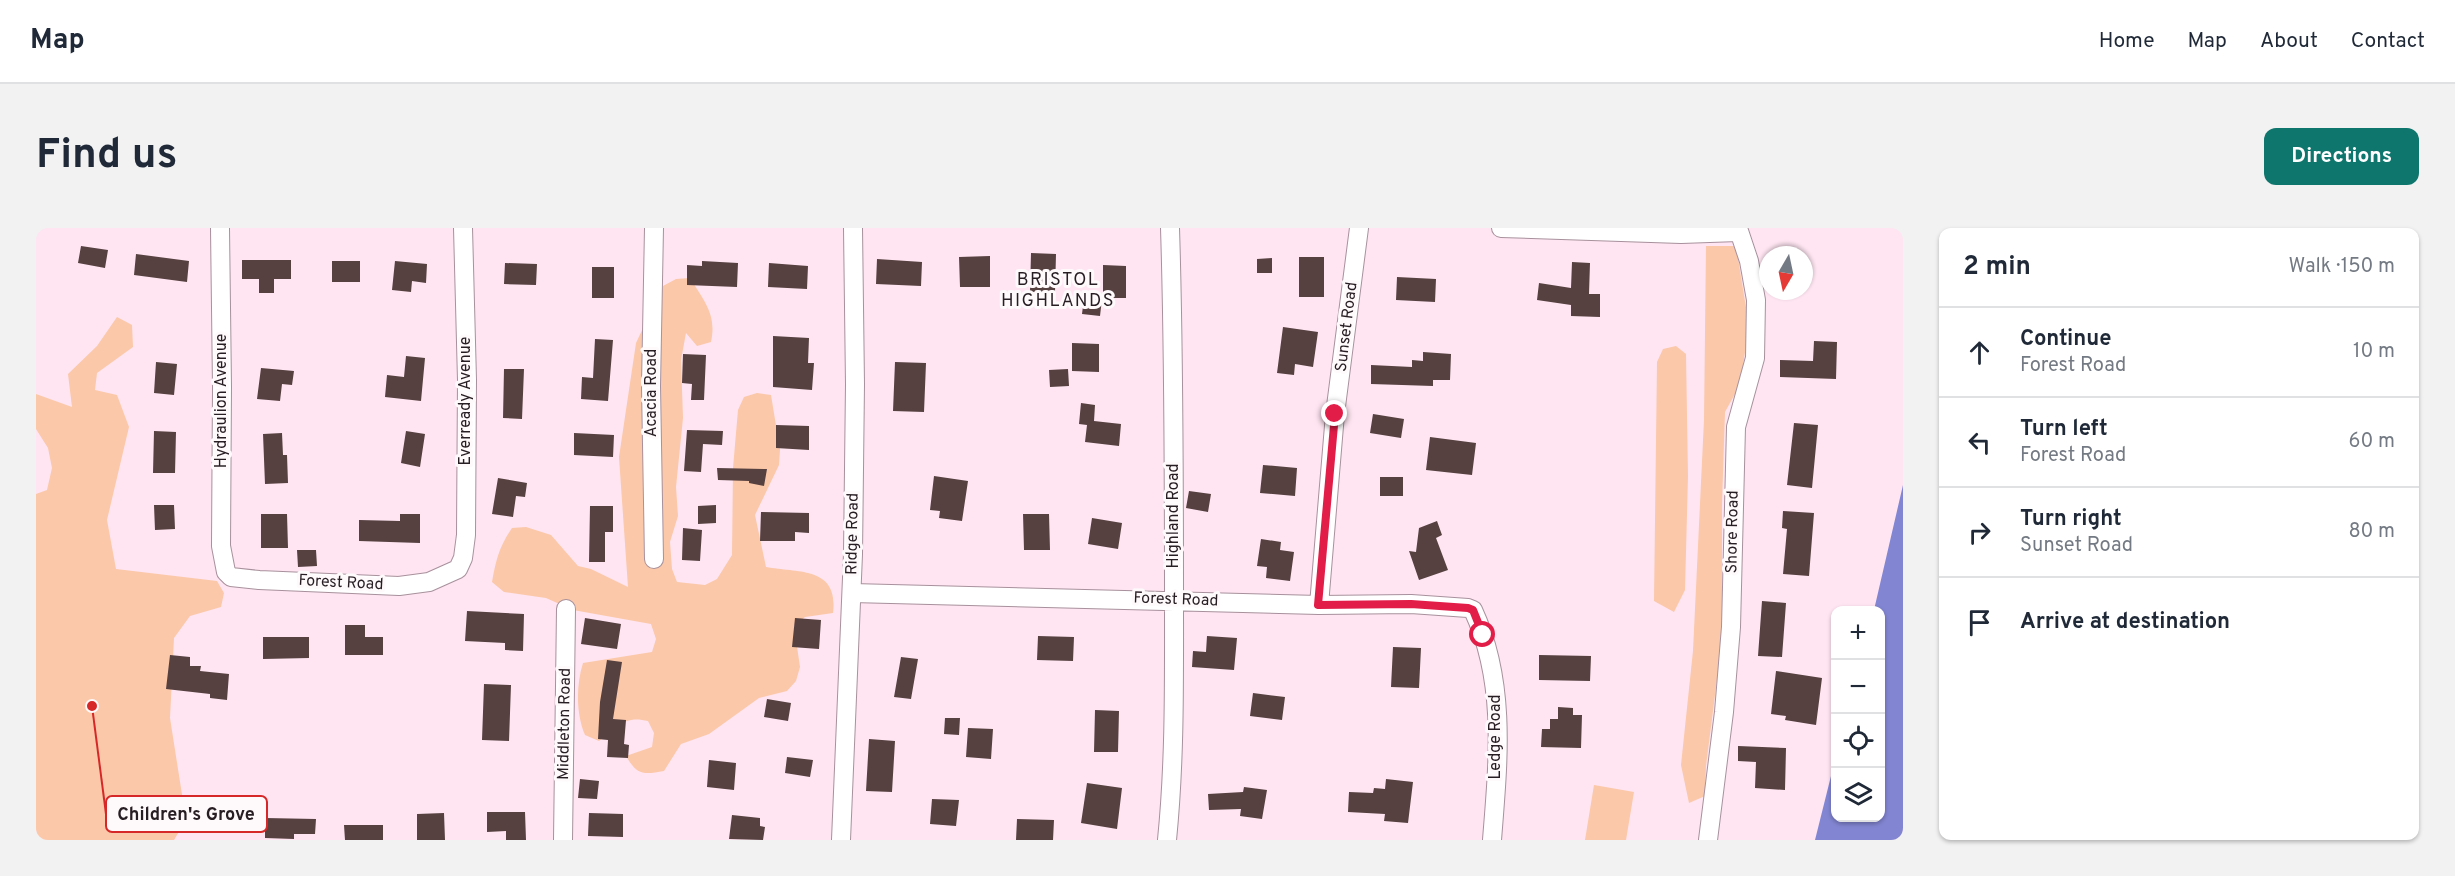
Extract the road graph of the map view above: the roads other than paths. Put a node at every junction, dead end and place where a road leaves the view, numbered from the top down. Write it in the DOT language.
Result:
graph roads {
  1 [pos="220,228"];
  2 [pos="463,228"];
  3 [pos="654,228"];
  4 [pos="853,228"];
  5 [pos="1170,228"];
  6 [pos="1359,228"];
  7 [pos="1501,228"];
  8 [pos="1738,230"];
  9 [pos="654,559"];
  10 [pos="455,571"];
  11 [pos="226,572"];
  12 [pos="852,593"];
  13 [pos="1174,600"];
  14 [pos="1318,605"];
  15 [pos="566,609"];
  16 [pos="1483,635"];
  17 [pos="563,840"];
  18 [pos="841,840"];
  19 [pos="1167,840"];
  20 [pos="1491,840"];
  21 [pos="1708,840"];
  1 -- 11 [label="street, Hydraulion Avenue"];
  2 -- 10 [label="street, Everready Avenue"];
  3 -- 9 [label="street, Acacia Road"];
  4 -- 12 [label="street, Ridge Road"];
  5 -- 13 [label="street, Highland Road"];
  6 -- 14 [label="street, Sunset Road"];
  7 -- 8 [label="street"];
  8 -- 21 [label="street, Shore Road"];
  10 -- 11 [label="street, Forest Road"];
  12 -- 13 [label="street, Forest Road"];
  12 -- 18 [label="street, Ridge Road"];
  13 -- 14 [label="street, Forest Road"];
  13 -- 19 [label="street, Highland Road"];
  14 -- 16 [label="street, Forest Road"];
  15 -- 17 [label="street, Middleton Road"];
  16 -- 20 [label="street, Ledge Road"];
}
